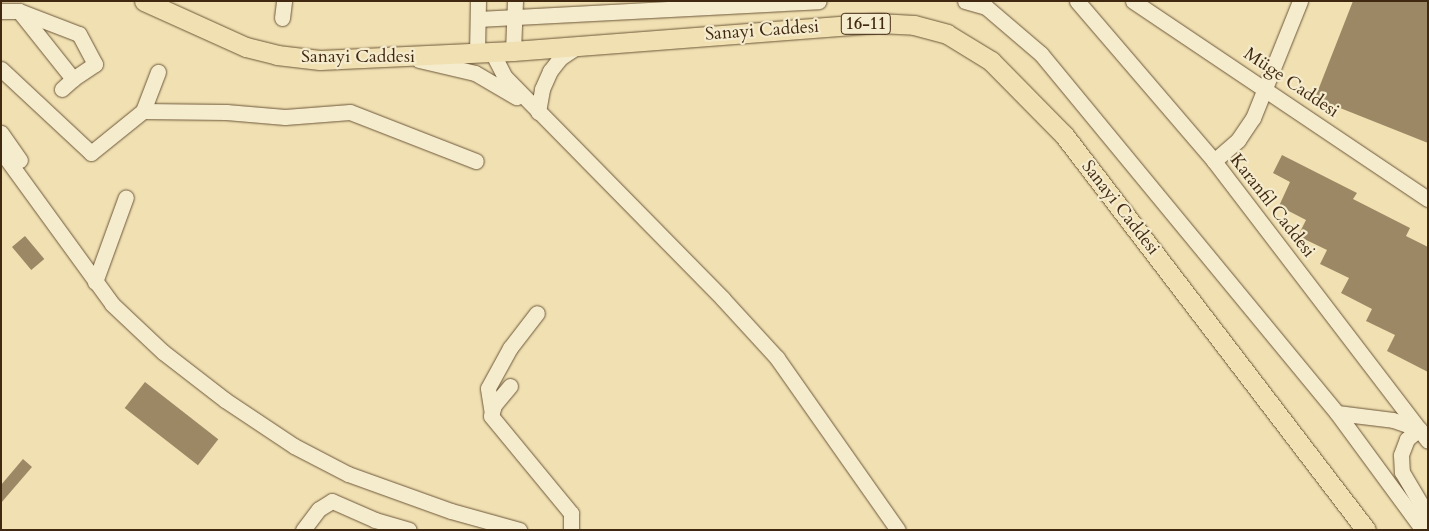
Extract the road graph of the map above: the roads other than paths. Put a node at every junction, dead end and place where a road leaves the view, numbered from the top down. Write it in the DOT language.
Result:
graph roads {
  1 [pos="144,1"];
  2 [pos="284,1"];
  3 [pos="478,1"];
  4 [pos="515,1"];
  5 [pos="819,1"];
  6 [pos="965,1"];
  7 [pos="1077,1"];
  8 [pos="1133,1"];
  9 [pos="1300,1"];
  10 [pos="1,11"];
  11 [pos="19,11"];
  12 [pos="282,18"];
  13 [pos="514,18"];
  14 [pos="478,19"];
  15 [pos="580,46"];
  16 [pos="513,51"];
  17 [pos="485,53"];
  18 [pos="411,58"];
  19 [pos="1,69"];
  20 [pos="158,72"];
  21 [pos="1265,88"];
  22 [pos="143,111"];
  23 [pos="538,112"];
  24 [pos="1,133"];
  25 [pos="1,151"];
  26 [pos="476,160"];
  27 [pos="1214,161"];
  28 [pos="1,165"];
  29 [pos="126,197"];
  30 [pos="1428,199"];
  31 [pos="64,240"];
  32 [pos="95,282"];
  33 [pos="536,313"];
  34 [pos="510,386"];
  35 [pos="1337,413"];
  36 [pos="492,414"];
  37 [pos="1423,435"];
  38 [pos="1428,516"];
  39 [pos="303,530"];
  40 [pos="409,530"];
  41 [pos="519,530"];
  42 [pos="571,530"];
  43 [pos="898,530"];
  44 [pos="1366,530"];
  45 [pos="1423,530"];
  1 -- 18 [label="main road, Sanayi Caddesi / 16-11"];
  2 -- 12 [label="lane"];
  3 -- 14 [label="lane"];
  4 -- 13 [label="lane"];
  5 -- 13 [label="lane"];
  6 -- 35 [label="lane"];
  7 -- 27 [label="lane, Karanfil Caddesi"];
  8 -- 21 [label="lane, Müge Caddesi"];
  9 -- 21 [label="lane"];
  10 -- 11 [label="lane"];
  11 -- 11 [label="lane"];
  13 -- 14 [label="lane"];
  13 -- 16 [label="lane"];
  14 -- 17 [label="lane"];
  15 -- 16 [label="main road, Sanayi Caddesi / 16-11"];
  15 -- 23 [label="lane"];
  15 -- 44 [label="main road, Sanayi Caddesi / 16-11"];
  16 -- 17 [label="main road, Sanayi Caddesi / 16-11"];
  17 -- 18 [label="main road, Sanayi Caddesi / 16-11"];
  17 -- 23 [label="lane"];
  18 -- 23 [label="lane"];
  19 -- 22 [label="lane"];
  20 -- 22 [label="lane"];
  21 -- 27 [label="lane"];
  21 -- 30 [label="lane, Müge Caddesi"];
  22 -- 26 [label="lane"];
  23 -- 43 [label="lane"];
  24 -- 31 [label="lane"];
  25 -- 31 [label="lane"];
  27 -- 37 [label="lane, Karanfil Caddesi"];
  28 -- 31 [label="lane"];
  29 -- 32 [label="lane"];
  31 -- 32 [label="lane"];
  32 -- 41 [label="lane"];
  33 -- 36 [label="lane"];
  34 -- 36 [label="lane"];
  35 -- 37 [label="lane"];
  35 -- 45 [label="lane"];
  36 -- 42 [label="lane"];
  37 -- 38 [label="lane"];
  39 -- 40 [label="lane"];
}
